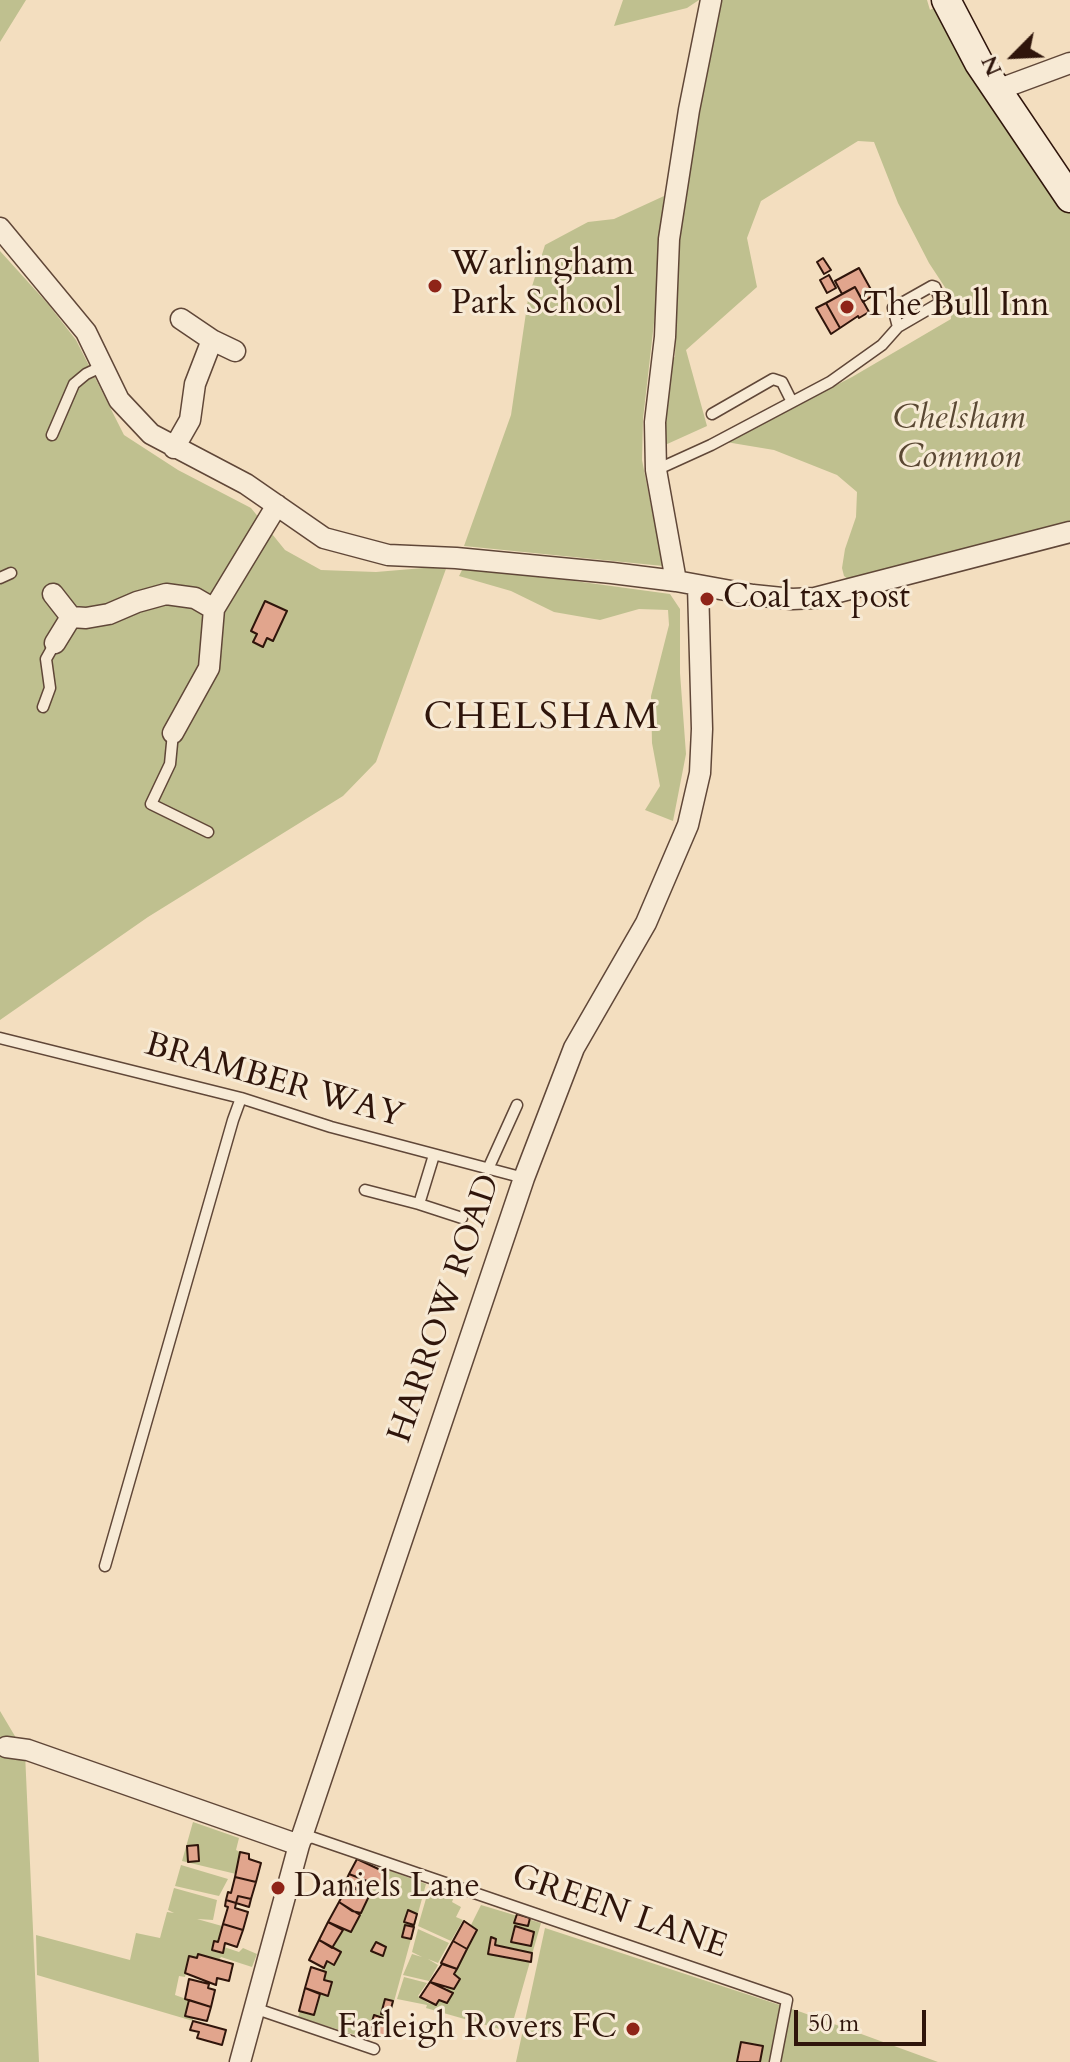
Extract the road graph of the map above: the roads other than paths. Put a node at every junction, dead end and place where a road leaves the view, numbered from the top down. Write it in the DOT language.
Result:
graph roads {
  1 [pos="711,0"];
  2 [pos="946,0"];
  3 [pos="1070,63"];
  4 [pos="997,90"];
  5 [pos="1070,198"];
  6 [pos="0,228"];
  7 [pos="181,319"];
  8 [pos="898,327"];
  9 [pos="212,340"];
  10 [pos="235,351"];
  11 [pos="103,366"];
  12 [pos="792,402"];
  13 [pos="712,414"];
  14 [pos="52,435"];
  15 [pos="174,448"];
  16 [pos="656,470"];
  17 [pos="277,505"];
  18 [pos="1070,532"];
  19 [pos="11,573"];
  20 [pos="0,578"];
  21 [pos="676,581"];
  22 [pos="698,586"];
  23 [pos="53,594"];
  24 [pos="214,609"];
  25 [pos="71,617"];
  26 [pos="55,643"];
  27 [pos="43,707"];
  28 [pos="173,733"];
  29 [pos="208,832"];
  30 [pos="4,1038"];
  31 [pos="241,1098"];
  32 [pos="517,1105"];
  33 [pos="434,1155"];
  34 [pos="488,1169"];
  35 [pos="524,1178"];
  36 [pos="365,1190"];
  37 [pos="419,1204"];
  38 [pos="462,1218"];
  39 [pos="105,1566"];
  40 [pos="6,1747"];
  41 [pos="299,1845"];
  42 [pos="254,2008"];
  43 [pos="374,2049"];
  44 [pos="240,2062"];
  45 [pos="775,2062"];
  1 -- 16 [label="street"];
  2 -- 4 [label="street"];
  3 -- 4 [label="street"];
  4 -- 5 [label="street"];
  6 -- 11 [label="street"];
  7 -- 9 [label="street"];
  8 -- 8 [label="lane"];
  8 -- 12 [label="lane"];
  9 -- 10 [label="street"];
  9 -- 15 [label="street"];
  11 -- 14 [label="lane"];
  11 -- 15 [label="street"];
  12 -- 13 [label="lane"];
  12 -- 16 [label="lane"];
  15 -- 17 [label="street"];
  16 -- 21 [label="street"];
  17 -- 21 [label="street"];
  17 -- 24 [label="street"];
  18 -- 22 [label="street"];
  19 -- 20 [label="lane"];
  21 -- 22 [label="street"];
  22 -- 35 [label="street, HARROW ROAD"];
  23 -- 25 [label="street"];
  24 -- 25 [label="street"];
  24 -- 28 [label="street"];
  25 -- 26 [label="street"];
  26 -- 27 [label="lane"];
  28 -- 29 [label="lane"];
  30 -- 31 [label="lane, BRAMBER WAY"];
  31 -- 33 [label="lane, BRAMBER WAY"];
  31 -- 39 [label="lane"];
  32 -- 34 [label="lane"];
  33 -- 34 [label="lane, BRAMBER WAY"];
  33 -- 37 [label="lane"];
  34 -- 35 [label="lane, BRAMBER WAY"];
  35 -- 41 [label="street, HARROW ROAD"];
  36 -- 37 [label="lane"];
  37 -- 38 [label="lane"];
  40 -- 41 [label="street"];
  41 -- 42 [label="street, HARROW ROAD"];
  41 -- 45 [label="lane, GREEN LANE"];
  42 -- 43 [label="lane"];
  42 -- 44 [label="street, HARROW ROAD"];
}
